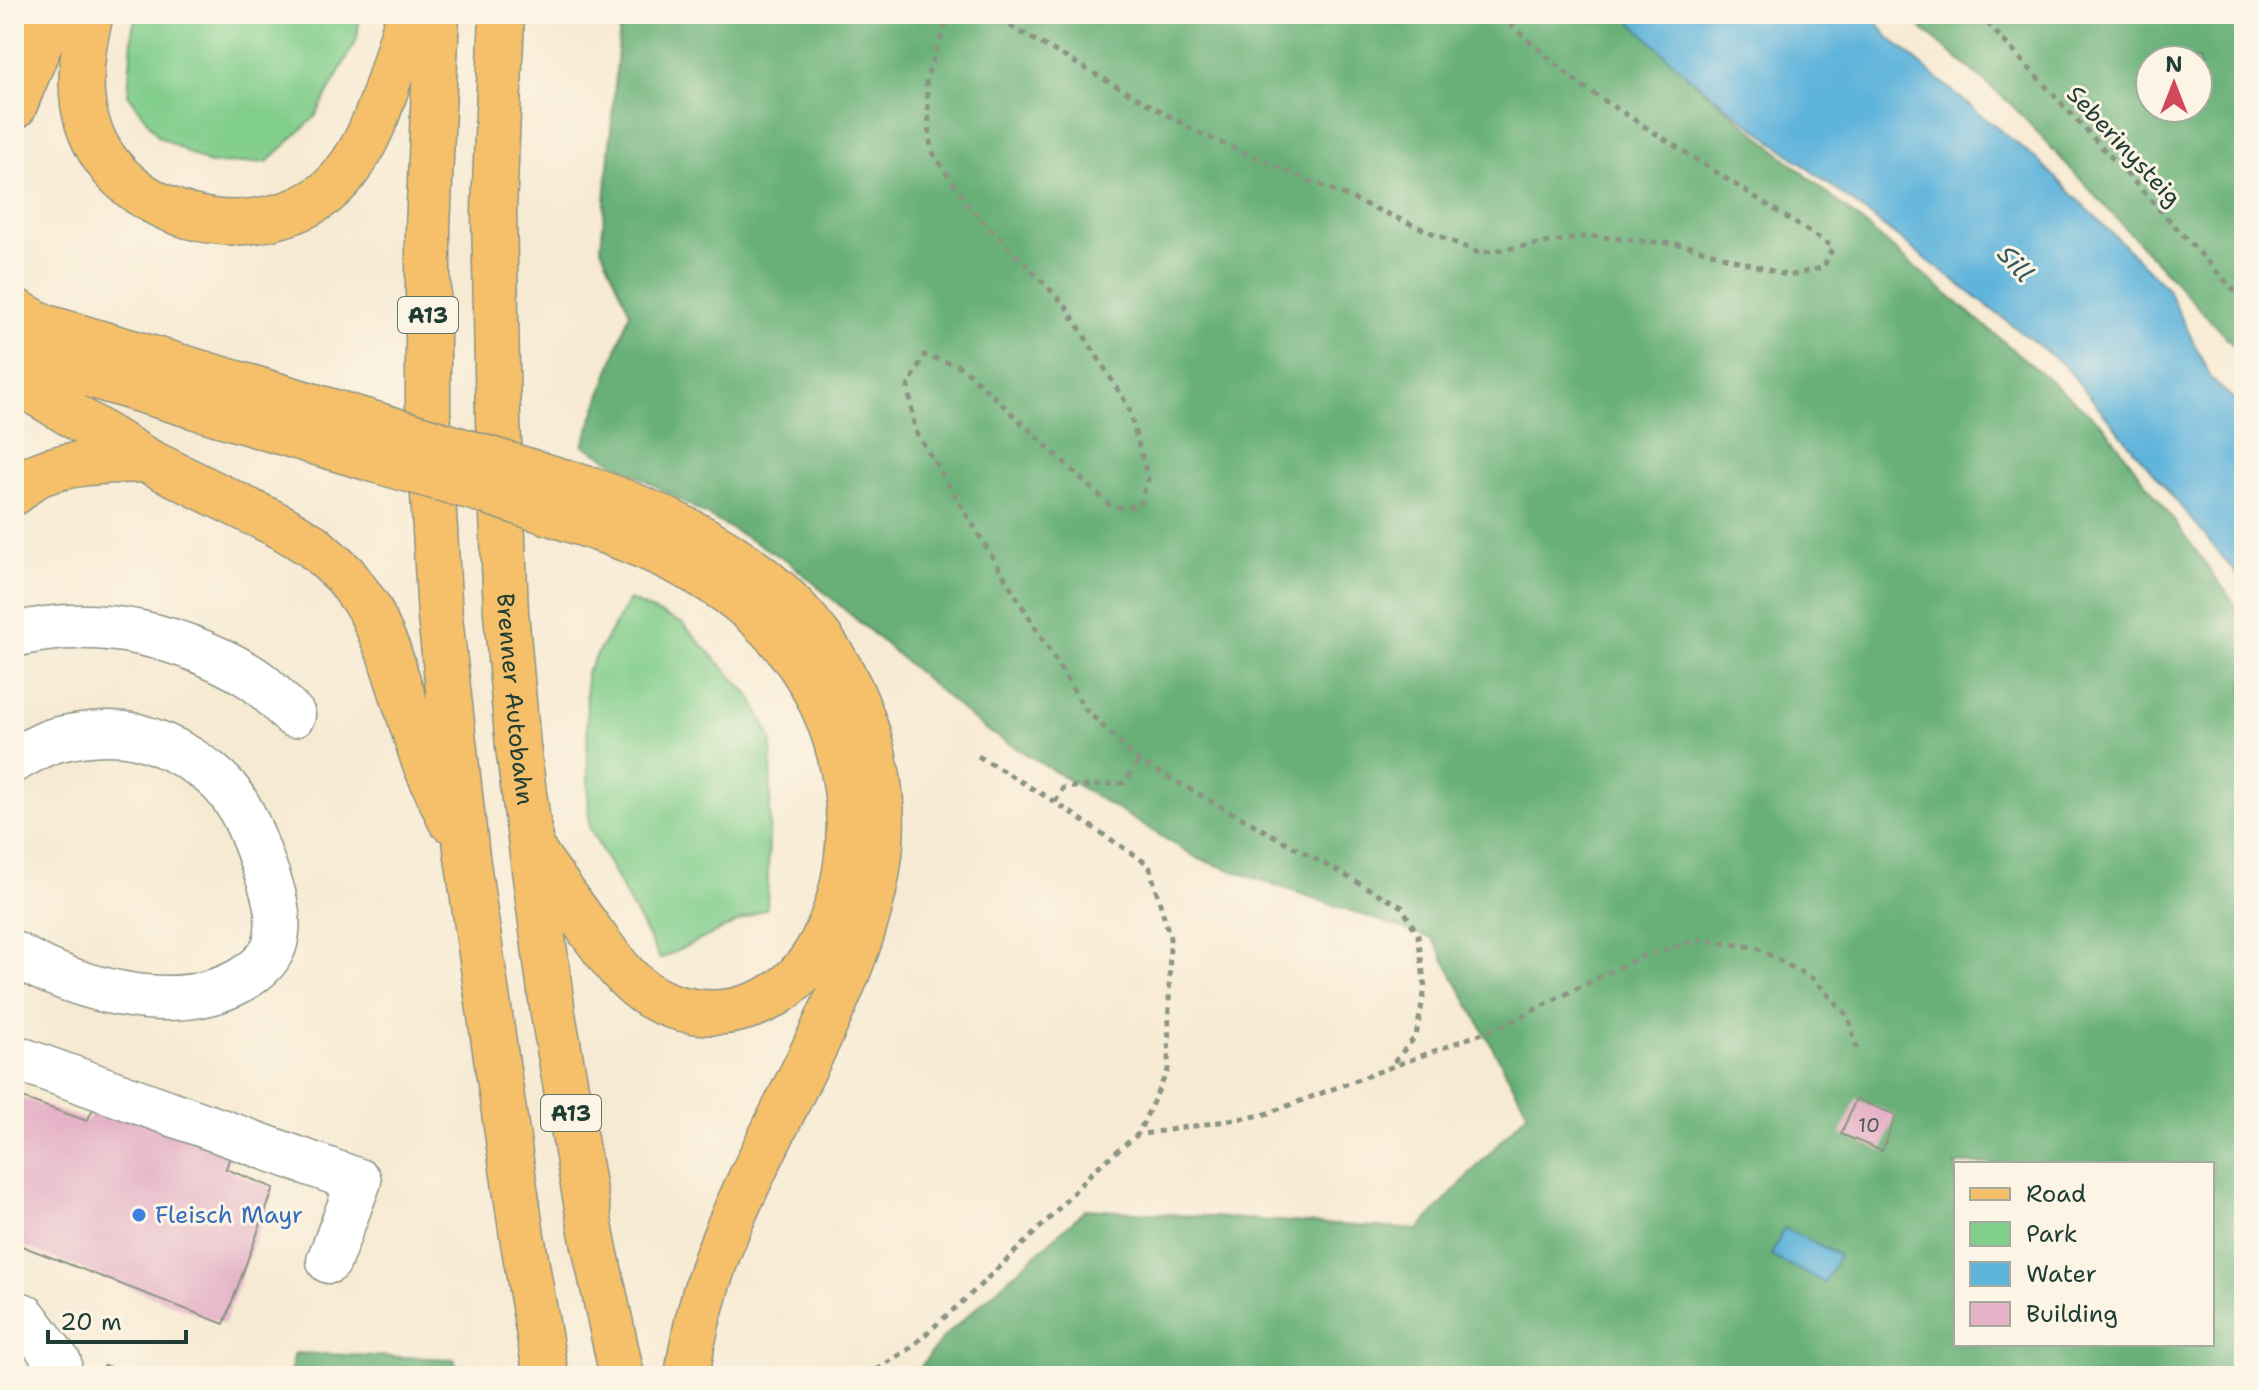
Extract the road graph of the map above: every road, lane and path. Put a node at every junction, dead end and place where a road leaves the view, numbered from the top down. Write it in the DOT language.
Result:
graph roads {
  1 [pos="52,14"];
  2 [pos="91,14"];
  3 [pos="409,14"];
  4 [pos="437,14"];
  5 [pos="502,14"];
  6 [pos="981,14"];
  7 [pos="989,14"];
  8 [pos="1498,14"];
  9 [pos="1979,14"];
  10 [pos="14,107"];
  11 [pos="2244,301"];
  12 [pos="26,353"];
  13 [pos="146,460"];
  14 [pos="14,493"];
  15 [pos="599,511"];
  16 [pos="14,635"];
  17 [pos="293,715"];
  18 [pos="978,756"];
  19 [pos="14,760"];
  20 [pos="1139,761"];
  21 [pos="1055,802"];
  22 [pos="532,848"];
  23 [pos="467,857"];
  24 [pos="14,954"];
  25 [pos="1857,1049"];
  26 [pos="14,1057"];
  27 [pos="1390,1067"];
  28 [pos="1137,1135"];
  29 [pos="329,1261"];
  30 [pos="14,1312"];
  31 [pos="55,1376"];
  32 [pos="546,1376"];
  33 [pos="622,1376"];
  34 [pos="687,1376"];
  35 [pos="866,1376"];
  1 -- 10 [label="main road"];
  2 -- 3 [label="main road"];
  4 -- 23 [label="main road, A13"];
  5 -- 22 [label="main road, Brenner Autobahn / A13"];
  6 -- 20 [label="path"];
  7 -- 8 [label="path"];
  9 -- 11 [label="path, Seberinysteig"];
  12 -- 13 [label="main road"];
  12 -- 15 [label="main road, bridge"];
  13 -- 14 [label="main road"];
  13 -- 23 [label="main road"];
  15 -- 22 [label="main road"];
  15 -- 34 [label="main road"];
  16 -- 17 [label="lane"];
  18 -- 21 [label="path"];
  19 -- 24 [label="lane"];
  20 -- 21 [label="path"];
  20 -- 27 [label="path"];
  21 -- 28 [label="path"];
  22 -- 33 [label="main road, Brenner Autobahn / A13"];
  23 -- 32 [label="main road, A13"];
  25 -- 27 [label="path"];
  26 -- 29 [label="lane"];
  27 -- 28 [label="path"];
  28 -- 35 [label="path"];
  30 -- 31 [label="lane"];
}
